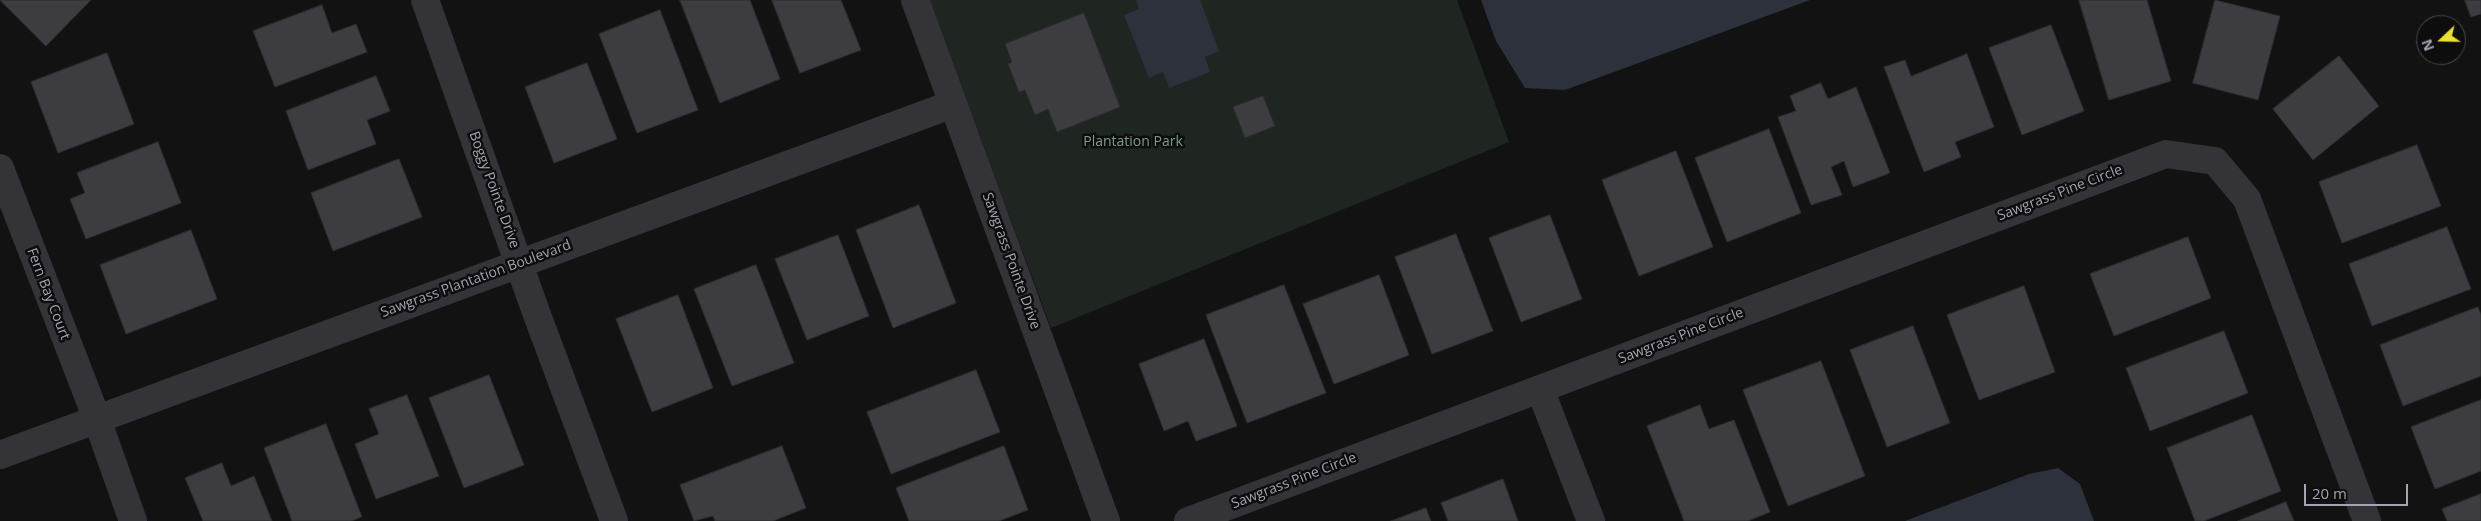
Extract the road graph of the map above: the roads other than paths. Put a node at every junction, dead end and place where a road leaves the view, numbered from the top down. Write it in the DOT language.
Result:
graph roads {
  1 [pos="425,0"];
  2 [pos="916,0"];
  3 [pos="953,104"];
  4 [pos="0,168"];
  5 [pos="520,263"];
  6 [pos="1540,389"];
  7 [pos="97,419"];
  8 [pos="0,455"];
  9 [pos="133,521"];
  10 [pos="614,521"];
  11 [pos="1106,521"];
  12 [pos="1188,521"];
  13 [pos="1591,521"];
  14 [pos="2367,521"];
  1 -- 5 [label="street, Boggy Pointe Drive"];
  2 -- 3 [label="street, Sawgrass Pointe Drive"];
  3 -- 5 [label="street, Sawgrass Plantation Boulevard"];
  3 -- 11 [label="street, Sawgrass Pointe Drive"];
  4 -- 7 [label="street, Fern Bay Court"];
  5 -- 7 [label="street, Sawgrass Plantation Boulevard"];
  5 -- 10 [label="street, Boggy Pointe Drive"];
  6 -- 12 [label="street, Sawgrass Pine Circle"];
  6 -- 13 [label="street"];
  6 -- 14 [label="street, Sawgrass Pine Circle"];
  7 -- 8 [label="street, Sawgrass Plantation Boulevard"];
  7 -- 9 [label="street, Fern Bay Court"];
}
